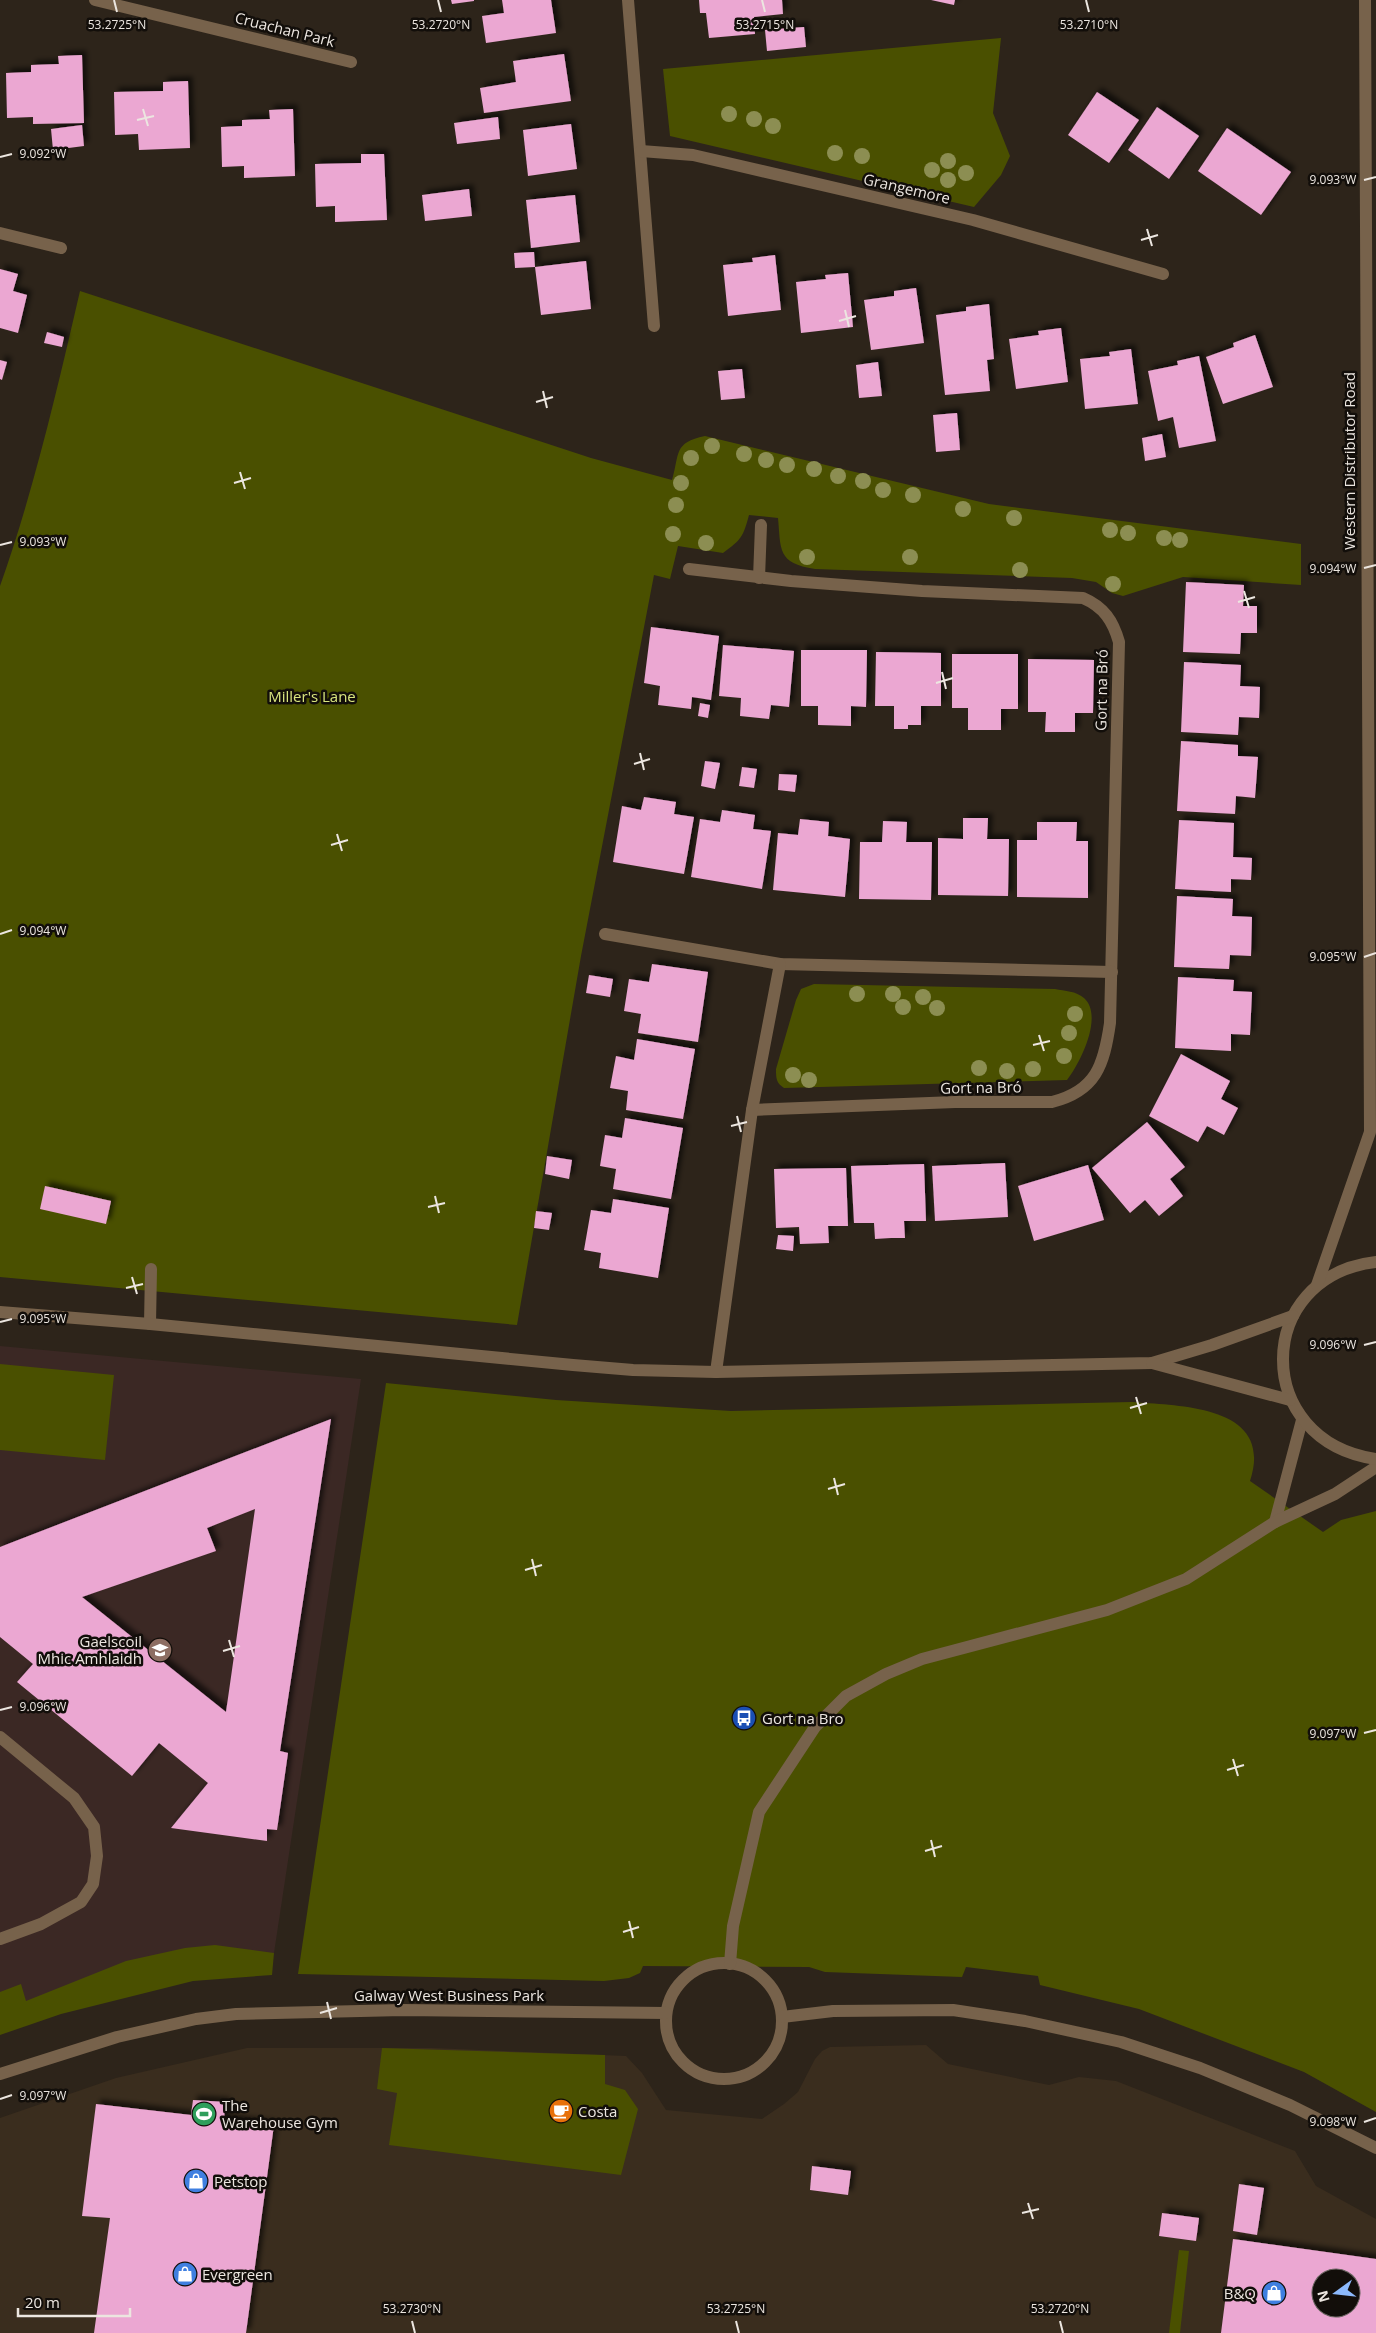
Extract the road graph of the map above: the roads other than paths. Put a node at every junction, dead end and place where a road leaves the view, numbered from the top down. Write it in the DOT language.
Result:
graph roads {
  1 [pos="95,0"];
  2 [pos="628,0"];
  3 [pos="1365,0"];
  4 [pos="351,62"];
  5 [pos="641,151"];
  6 [pos="0,233"];
  7 [pos="60,248"];
  8 [pos="1163,274"];
  9 [pos="654,326"];
  10 [pos="761,525"];
  11 [pos="689,569"];
  12 [pos="758,578"];
  13 [pos="605,934"];
  14 [pos="780,964"];
  15 [pos="1112,972"];
  16 [pos="752,1110"];
  17 [pos="1370,1132"];
  18 [pos="1376,1145"];
  19 [pos="1376,1262"];
  20 [pos="151,1269"];
  21 [pos="1317,1285"];
  22 [pos="0,1312"];
  23 [pos="1293,1316"];
  24 [pos="150,1324"];
  25 [pos="1152,1362"];
  26 [pos="716,1372"];
  27 [pos="1290,1400"];
  28 [pos="1302,1420"];
  29 [pos="1376,1459"];
  30 [pos="1376,1467"];
  31 [pos="1275,1522"];
  32 [pos="0,1737"];
  33 [pos="0,1939"];
  34 [pos="730,1964"];
  35 [pos="666,2013"];
  36 [pos="782,2016"];
  37 [pos="0,2074"];
  38 [pos="1376,2148"];
  1 -- 4 [label="street, Cruachan Park"];
  2 -- 5 [label="street"];
  3 -- 17 [label="street, Western Distributor Road"];
  5 -- 8 [label="street, Grangemore"];
  5 -- 9 [label="street"];
  6 -- 7 [label="street"];
  10 -- 12 [label="street"];
  11 -- 12 [label="street, Gort na Bró"];
  12 -- 15 [label="street, Gort na Bró"];
  13 -- 14 [label="street"];
  14 -- 15 [label="street"];
  14 -- 16 [label="street"];
  15 -- 16 [label="street, Gort na Bró"];
  16 -- 26 [label="street"];
  17 -- 18 [label="street, Western Distributor Road"];
  17 -- 21 [label="street, Western Distributor Road"];
  19 -- 21 [label="street"];
  20 -- 24 [label="street"];
  21 -- 23 [label="street"];
  22 -- 24 [label="street"];
  23 -- 25 [label="street"];
  23 -- 27 [label="street"];
  24 -- 26 [label="street"];
  25 -- 26 [label="street"];
  25 -- 27 [label="street"];
  27 -- 28 [label="street"];
  28 -- 29 [label="street"];
  28 -- 31 [label="street"];
  30 -- 31 [label="street"];
  31 -- 34 [label="street"];
  32 -- 33 [label="street"];
  34 -- 35 [label="street"];
  34 -- 36 [label="street"];
  35 -- 36 [label="street"];
  35 -- 37 [label="street, Galway West Business Park"];
  36 -- 38 [label="street"];
}
